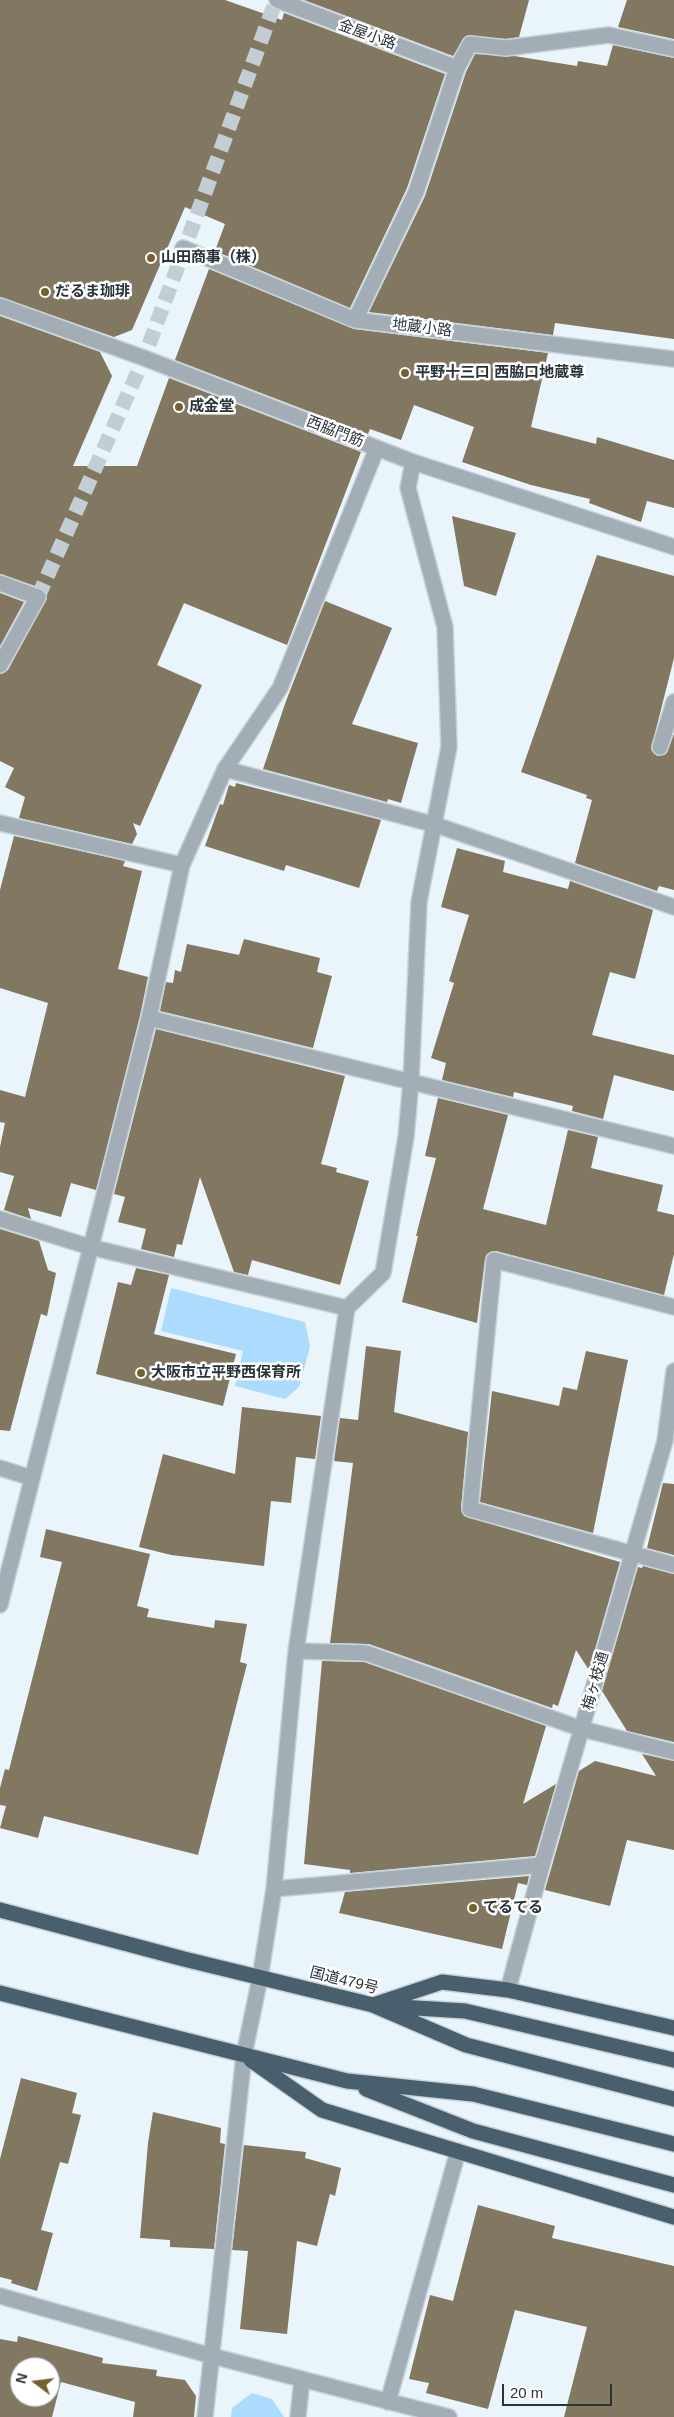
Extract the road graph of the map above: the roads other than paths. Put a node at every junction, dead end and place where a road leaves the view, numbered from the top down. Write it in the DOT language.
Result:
graph roads {
  1 [pos="277,0"];
  2 [pos="674,49"];
  3 [pos="458,68"];
  4 [pos="183,248"];
  5 [pos="0,306"];
  6 [pos="355,320"];
  7 [pos="674,359"];
  8 [pos="377,448"];
  9 [pos="413,462"];
  10 [pos="674,547"];
  11 [pos="0,584"];
  12 [pos="0,665"];
  13 [pos="674,702"];
  14 [pos="660,747"];
  15 [pos="225,769"];
  16 [pos="0,823"];
  17 [pos="436,825"];
  18 [pos="182,865"];
  19 [pos="674,907"];
  20 [pos="149,1018"];
  21 [pos="411,1081"];
  22 [pos="674,1146"];
  23 [pos="0,1219"];
  24 [pos="90,1247"];
  25 [pos="674,1307"];
  26 [pos="347,1308"];
  27 [pos="674,1371"];
  28 [pos="669,1442"];
  29 [pos="0,1468"];
  30 [pos="32,1478"];
  31 [pos="632,1553"];
  32 [pos="674,1565"];
  33 [pos="0,1605"];
  34 [pos="296,1651"];
  35 [pos="582,1729"];
  36 [pos="674,1752"];
  37 [pos="542,1865"];
  38 [pos="274,1889"];
  39 [pos="0,1910"];
  40 [pos="260,1978"];
  41 [pos="508,1990"];
  42 [pos="0,1993"];
  43 [pos="373,2006"];
  44 [pos="674,2028"];
  45 [pos="244,2055"];
  46 [pos="674,2060"];
  47 [pos="347,2082"];
  48 [pos="674,2099"];
  49 [pos="674,2144"];
  50 [pos="458,2151"];
  51 [pos="674,2185"];
  52 [pos="674,2216"];
  53 [pos="0,2296"];
  54 [pos="212,2356"];
  55 [pos="302,2379"];
  56 [pos="388,2402"];
  57 [pos="205,2417"];
  58 [pos="298,2417"];
  59 [pos="449,2417"];
  1 -- 3 [label="street, 金屋小路"];
  2 -- 3 [label="street"];
  3 -- 6 [label="street"];
  4 -- 6 [label="street, 地蔵小路"];
  5 -- 8 [label="street, 西脇門筋"];
  6 -- 7 [label="street, 地蔵小路"];
  8 -- 9 [label="street, 西脇門筋"];
  8 -- 15 [label="street"];
  9 -- 10 [label="street, 西脇門筋"];
  9 -- 17 [label="street"];
  11 -- 12 [label="street"];
  13 -- 14 [label="street"];
  15 -- 17 [label="street"];
  15 -- 18 [label="street"];
  16 -- 18 [label="street"];
  17 -- 19 [label="street"];
  17 -- 21 [label="street"];
  18 -- 20 [label="street"];
  20 -- 21 [label="street"];
  20 -- 24 [label="street"];
  21 -- 22 [label="street"];
  21 -- 26 [label="street"];
  23 -- 24 [label="street"];
  24 -- 26 [label="street"];
  24 -- 30 [label="street"];
  25 -- 31 [label="street"];
  26 -- 34 [label="street"];
  27 -- 28 [label="street, 梅ヶ枝通"];
  28 -- 31 [label="street, 梅ヶ枝通"];
  29 -- 30 [label="street"];
  30 -- 33 [label="street"];
  31 -- 32 [label="street"];
  31 -- 35 [label="street, 梅ヶ枝通"];
  34 -- 35 [label="street"];
  34 -- 38 [label="street"];
  35 -- 36 [label="street"];
  35 -- 37 [label="street, 梅ヶ枝通"];
  37 -- 38 [label="street"];
  37 -- 41 [label="street, 梅ヶ枝通"];
  38 -- 40 [label="street"];
  39 -- 40 [label="highway, 国道479号"];
  40 -- 43 [label="highway, 国道479号"];
  40 -- 45 [label="street"];
  41 -- 43 [label="highway"];
  41 -- 44 [label="highway"];
  42 -- 45 [label="highway"];
  43 -- 46 [label="highway"];
  43 -- 48 [label="highway, 国道479号"];
  45 -- 47 [label="highway"];
  45 -- 50 [label="highway"];
  45 -- 54 [label="street"];
  47 -- 49 [label="highway"];
  47 -- 51 [label="highway"];
  50 -- 52 [label="highway"];
  50 -- 56 [label="street"];
  53 -- 54 [label="street"];
  54 -- 55 [label="street"];
  54 -- 57 [label="street"];
  55 -- 56 [label="street"];
  55 -- 58 [label="street"];
  56 -- 59 [label="street"];
}
